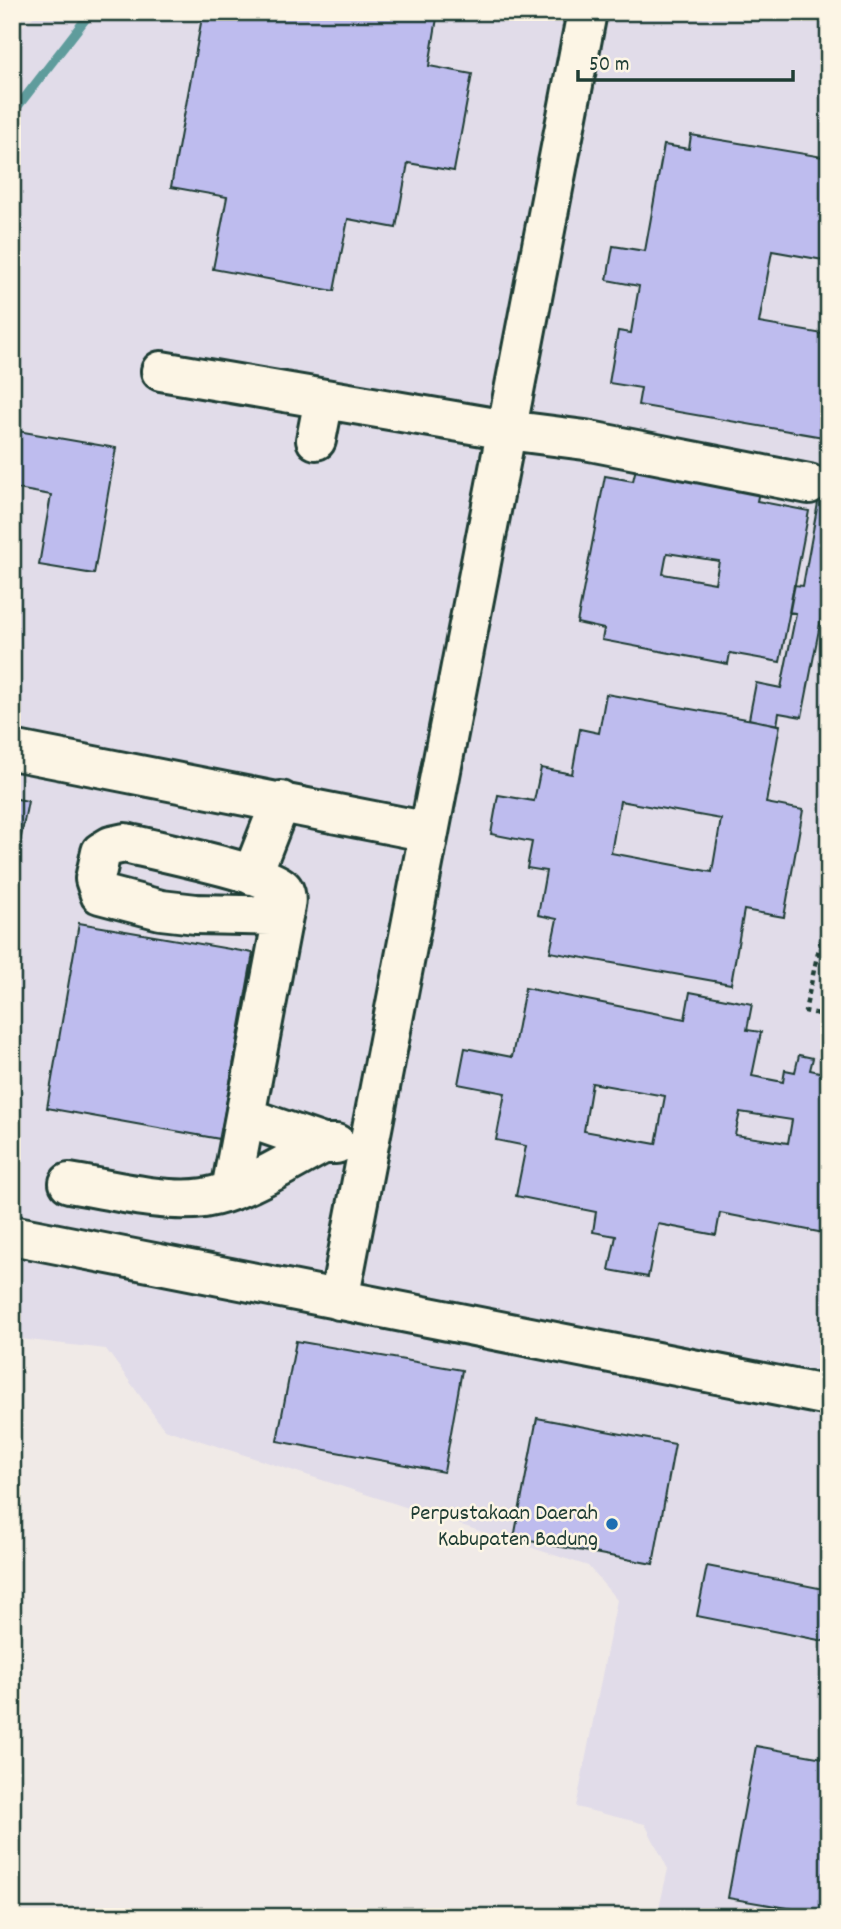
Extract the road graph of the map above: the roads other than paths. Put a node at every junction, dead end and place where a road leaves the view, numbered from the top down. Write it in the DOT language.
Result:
graph roads {
  1 [pos="587,12"];
  2 [pos="161,371"];
  3 [pos="324,399"];
  4 [pos="506,430"];
  5 [pos="316,440"];
  6 [pos="809,484"];
  7 [pos="12,750"];
  8 [pos="281,801"];
  9 [pos="429,832"];
  10 [pos="252,875"];
  11 [pos="283,916"];
  12 [pos="245,1117"];
  13 [pos="323,1144"];
  14 [pos="369,1145"];
  15 [pos="69,1183"];
  16 [pos="231,1190"];
  17 [pos="12,1235"];
  18 [pos="339,1300"];
  19 [pos="829,1396"];
  1 -- 4 [label="lane"];
  2 -- 3 [label="lane"];
  3 -- 4 [label="lane"];
  3 -- 5 [label="lane"];
  4 -- 6 [label="lane"];
  4 -- 9 [label="lane"];
  7 -- 8 [label="lane"];
  8 -- 9 [label="lane"];
  8 -- 10 [label="lane"];
  9 -- 14 [label="lane"];
  10 -- 11 [label="lane"];
  10 -- 11 [label="lane"];
  11 -- 12 [label="lane"];
  12 -- 13 [label="lane"];
  12 -- 16 [label="lane"];
  13 -- 14 [label="lane"];
  13 -- 16 [label="lane"];
  14 -- 18 [label="lane"];
  15 -- 16 [label="lane"];
  17 -- 18 [label="lane"];
  18 -- 19 [label="lane"];
}
